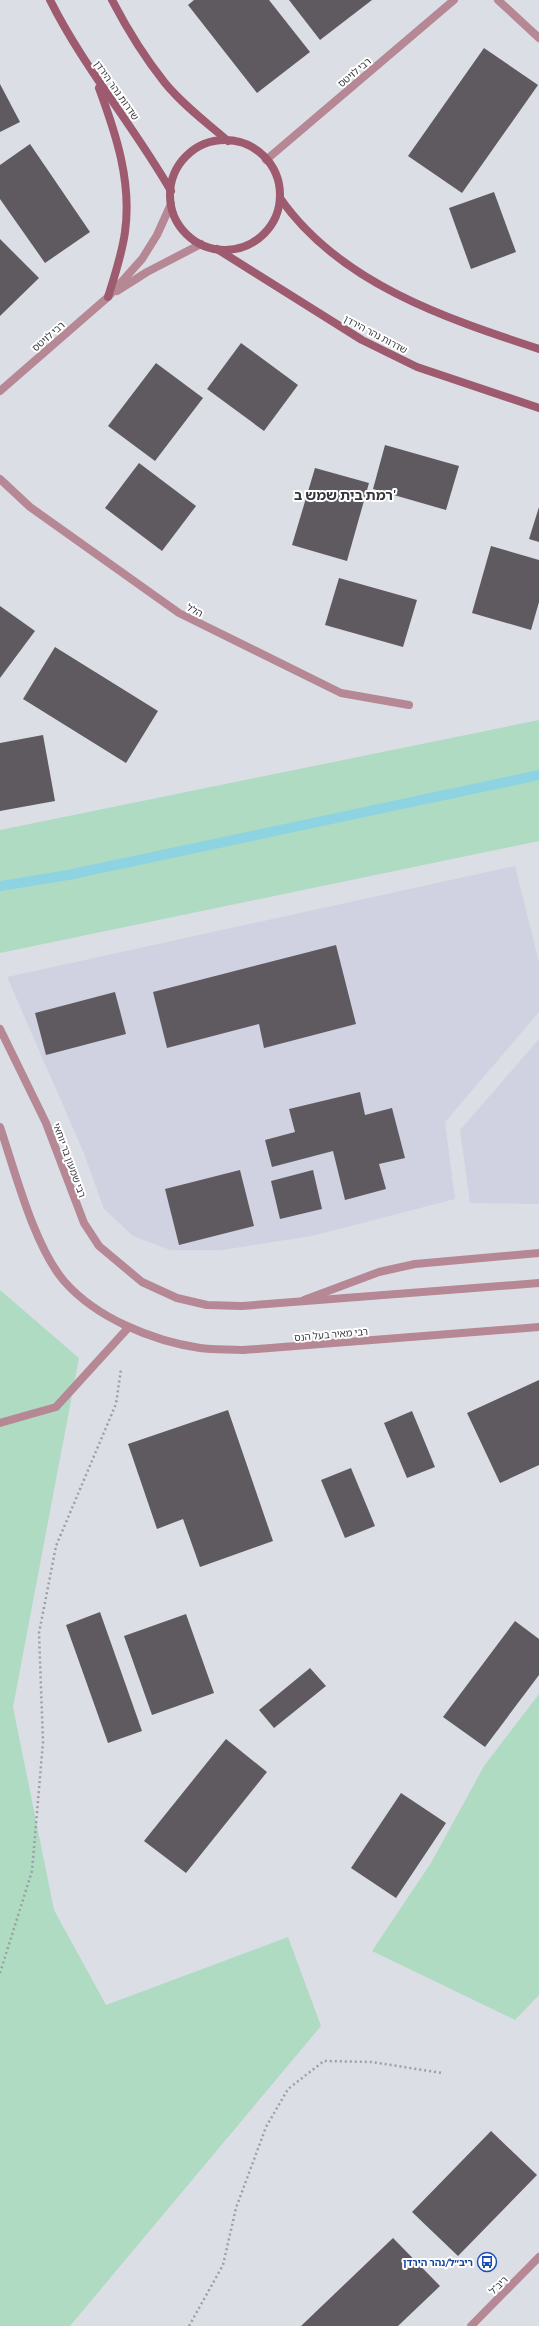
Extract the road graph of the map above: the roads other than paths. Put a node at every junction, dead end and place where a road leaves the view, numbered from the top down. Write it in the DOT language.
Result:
graph roads {
  1 [pos="50,0"];
  2 [pos="112,0"];
  3 [pos="454,0"];
  4 [pos="498,0"];
  5 [pos="539,38"];
  6 [pos="96,80"];
  7 [pos="228,141"];
  8 [pos="266,160"];
  9 [pos="171,191"];
  10 [pos="280,198"];
  11 [pos="171,204"];
  12 [pos="201,244"];
  13 [pos="218,249"];
  14 [pos="108,297"];
  15 [pos="539,349"];
  16 [pos="0,391"];
  17 [pos="539,408"];
  18 [pos="0,479"];
  19 [pos="409,705"];
  20 [pos="0,1030"];
  21 [pos="0,1127"];
  22 [pos="539,1253"];
  23 [pos="539,1283"];
  24 [pos="297,1303"];
  25 [pos="539,1327"];
  26 [pos="128,1328"];
  27 [pos="0,1422"];
  28 [pos="539,2257"];
  29 [pos="471,2326"];
  1 -- 6 [label="main road, שדרות נהר הירדן"];
  2 -- 7 [label="main road"];
  3 -- 8 [label="street, רבי לויטס"];
  4 -- 5 [label="street"];
  6 -- 9 [label="main road, שדרות נהר הירדן"];
  6 -- 14 [label="main road"];
  7 -- 8 [label="main road"];
  7 -- 9 [label="main road"];
  8 -- 10 [label="main road"];
  9 -- 11 [label="main road"];
  10 -- 13 [label="main road"];
  10 -- 15 [label="main road"];
  11 -- 12 [label="main road"];
  11 -- 14 [label="street, רבי לויטס"];
  12 -- 13 [label="main road"];
  12 -- 14 [label="street, רבי לויטס"];
  13 -- 17 [label="main road, שדרות נהר הירדן"];
  14 -- 16 [label="street, רבי לויטס"];
  18 -- 19 [label="street, הלל"];
  20 -- 24 [label="street, רבי שמעון בר יוחאי"];
  21 -- 26 [label="street"];
  22 -- 24 [label="street"];
  23 -- 24 [label="street"];
  25 -- 26 [label="street, רבי מאיר בעל הנס"];
  26 -- 27 [label="street"];
  28 -- 29 [label="street, ריב\"ל"];
}
